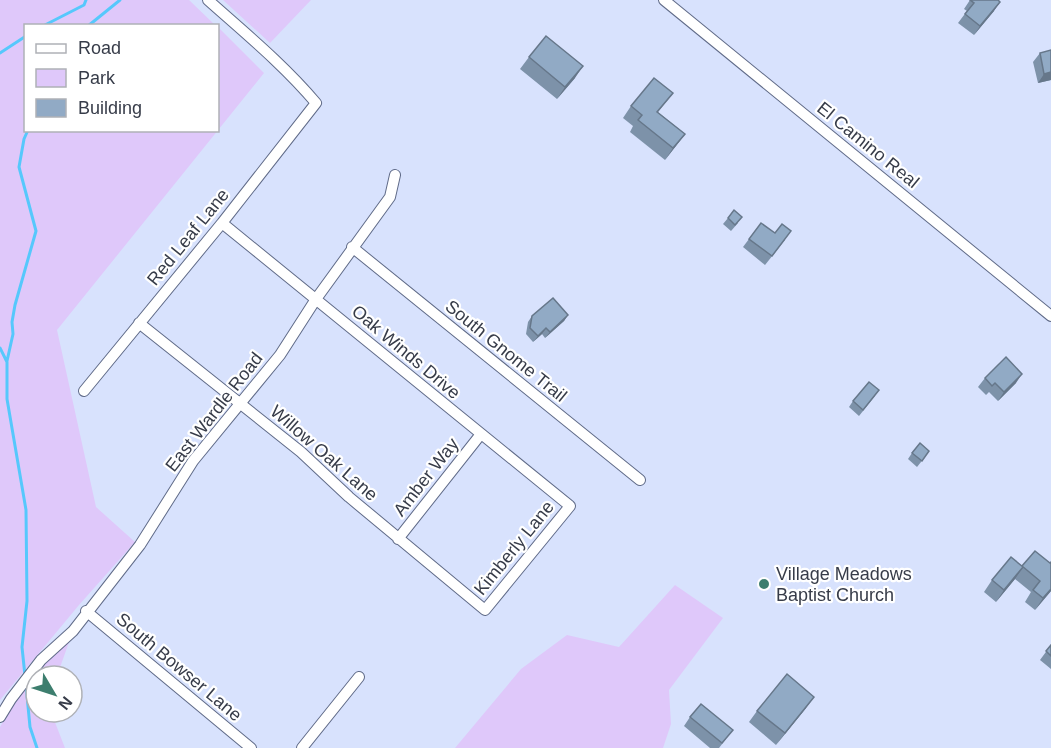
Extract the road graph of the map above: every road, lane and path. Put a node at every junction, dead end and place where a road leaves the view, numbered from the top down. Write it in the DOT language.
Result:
graph roads {
  1 [pos="208,0"];
  2 [pos="664,0"];
  3 [pos="395,175"];
  4 [pos="222,223"];
  5 [pos="352,248"];
  6 [pos="316,299"];
  7 [pos="1051,316"];
  8 [pos="139,323"];
  9 [pos="84,391"];
  10 [pos="240,404"];
  11 [pos="481,434"];
  12 [pos="640,480"];
  13 [pos="570,506"];
  14 [pos="398,539"];
  15 [pos="485,610"];
  16 [pos="86,611"];
  17 [pos="359,677"];
  18 [pos="0,717"];
  19 [pos="251,748"];
  20 [pos="302,748"];
  1 -- 4 [label="street, Red Leaf Lane"];
  2 -- 7 [label="street, El Camino Real"];
  3 -- 5 [label="street, East Wardle Road"];
  4 -- 6 [label="street, Oak Winds Drive"];
  4 -- 8 [label="street, Red Leaf Lane"];
  5 -- 6 [label="street, East Wardle Road"];
  5 -- 12 [label="street, South Gnome Trail"];
  6 -- 10 [label="street, East Wardle Road"];
  6 -- 11 [label="street, Oak Winds Drive"];
  8 -- 9 [label="street, Red Leaf Lane"];
  8 -- 10 [label="street, Willow Oak Lane"];
  10 -- 14 [label="street, Willow Oak Lane"];
  10 -- 16 [label="street, East Wardle Road"];
  11 -- 13 [label="street, Oak Winds Drive"];
  11 -- 14 [label="street, Amber Way"];
  13 -- 15 [label="street, Kimberly Lane"];
  14 -- 15 [label="street, Willow Oak Lane"];
  16 -- 18 [label="street, East Wardle Road"];
  16 -- 19 [label="street, South Bowser Lane"];
  17 -- 20 [label="street"];
}
